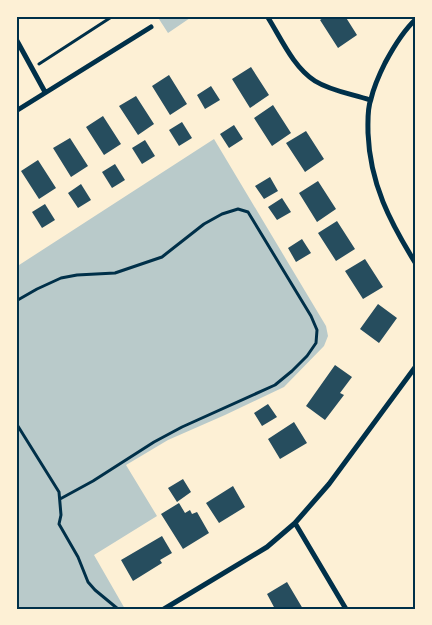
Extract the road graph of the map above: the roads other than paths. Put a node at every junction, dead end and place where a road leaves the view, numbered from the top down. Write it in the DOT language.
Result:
graph roads {
  1 [pos="267,16"];
  2 [pos="416,19"];
  3 [pos="151,27"];
  4 [pos="16,39"];
  5 [pos="45,92"];
  6 [pos="370,100"];
  7 [pos="16,111"];
  8 [pos="416,264"];
  9 [pos="415,368"];
  10 [pos="295,523"];
  11 [pos="164,609"];
  12 [pos="346,609"];
  1 -- 6 [label="street"];
  2 -- 6 [label="street"];
  3 -- 5 [label="street"];
  4 -- 5 [label="street"];
  5 -- 7 [label="street"];
  6 -- 8 [label="street"];
  9 -- 10 [label="street"];
  10 -- 11 [label="street"];
  10 -- 12 [label="street"];
}
